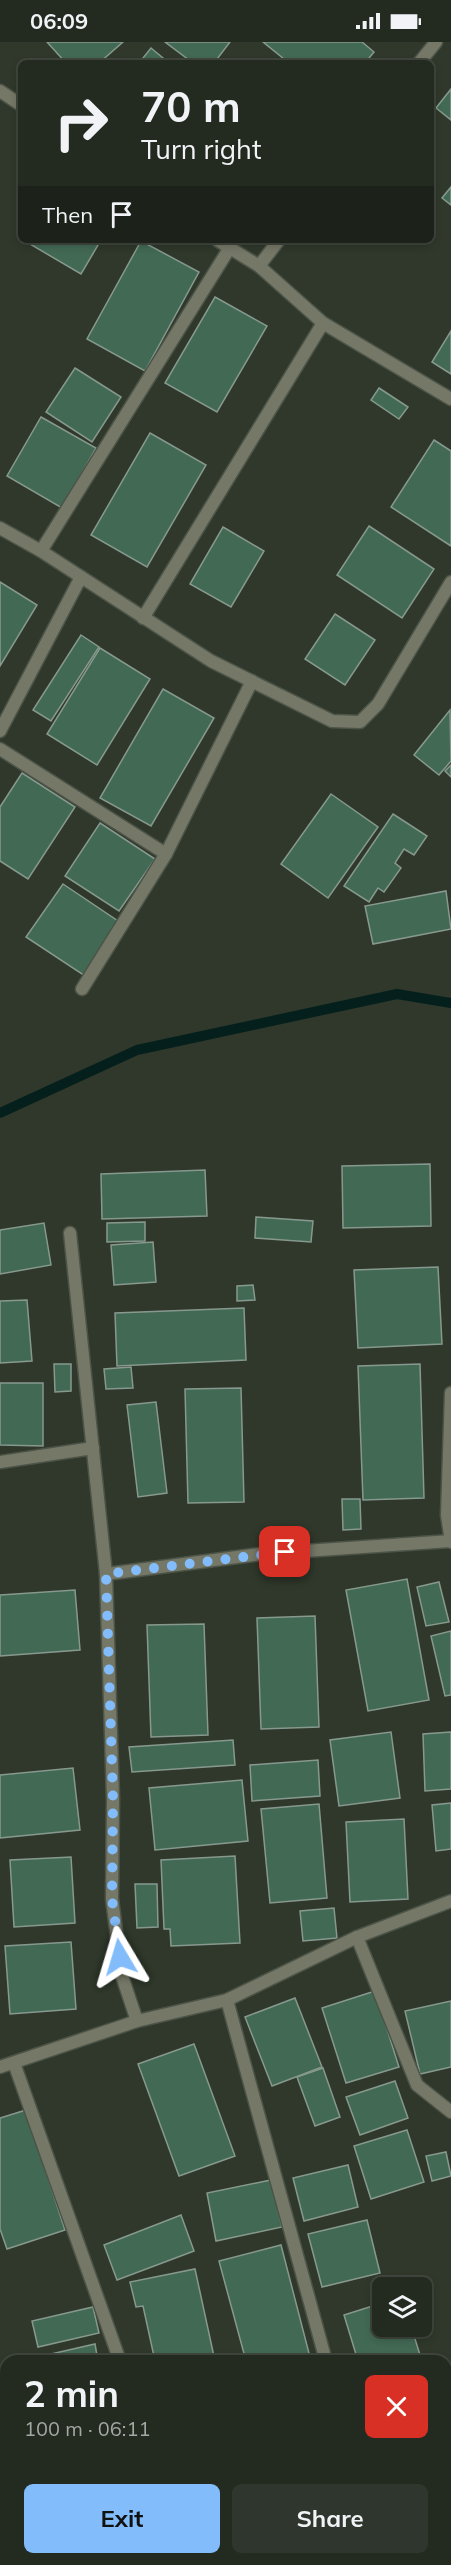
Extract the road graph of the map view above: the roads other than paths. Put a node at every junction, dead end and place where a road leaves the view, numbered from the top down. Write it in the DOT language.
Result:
graph roads {
  1 [pos="436,42"];
  2 [pos="421,60"];
  3 [pos="0,91"];
  4 [pos="18,103"];
  5 [pos="221,243"];
  6 [pos="277,243"];
  7 [pos="229,249"];
  8 [pos="259,266"];
  9 [pos="323,323"];
  10 [pos="451,399"];
  11 [pos="0,528"];
  12 [pos="41,550"];
  13 [pos="81,577"];
  14 [pos="451,582"];
  15 [pos="143,618"];
  16 [pos="252,681"];
  17 [pos="0,731"];
  18 [pos="0,749"];
  19 [pos="166,854"];
  20 [pos="82,989"];
  21 [pos="70,1233"];
  22 [pos="451,1393"];
  23 [pos="93,1448"];
  24 [pos="0,1462"];
  25 [pos="451,1542"];
  26 [pos="106,1574"];
  27 [pos="451,1901"];
  28 [pos="357,1937"];
  29 [pos="227,2000"];
  30 [pos="137,2021"];
  31 [pos="14,2063"];
  32 [pos="0,2067"];
  33 [pos="451,2112"];
  34 [pos="118,2355"];
  35 [pos="324,2355"];
  1 -- 2 [label="street"];
  3 -- 4 [label="street"];
  5 -- 7 [label="street"];
  6 -- 8 [label="street"];
  7 -- 8 [label="street"];
  7 -- 12 [label="street"];
  8 -- 9 [label="street"];
  9 -- 10 [label="street"];
  9 -- 15 [label="street"];
  11 -- 12 [label="street"];
  12 -- 13 [label="street"];
  13 -- 15 [label="street"];
  13 -- 17 [label="street"];
  14 -- 16 [label="street"];
  15 -- 16 [label="street"];
  16 -- 19 [label="street"];
  18 -- 19 [label="street"];
  19 -- 20 [label="street"];
  21 -- 23 [label="street"];
  22 -- 25 [label="street"];
  23 -- 24 [label="street"];
  23 -- 26 [label="street"];
  25 -- 26 [label="street"];
  26 -- 30 [label="street"];
  27 -- 28 [label="street"];
  28 -- 29 [label="street"];
  28 -- 33 [label="street"];
  29 -- 30 [label="street"];
  29 -- 35 [label="street"];
  30 -- 31 [label="street"];
  31 -- 32 [label="street"];
  31 -- 34 [label="street"];
}
